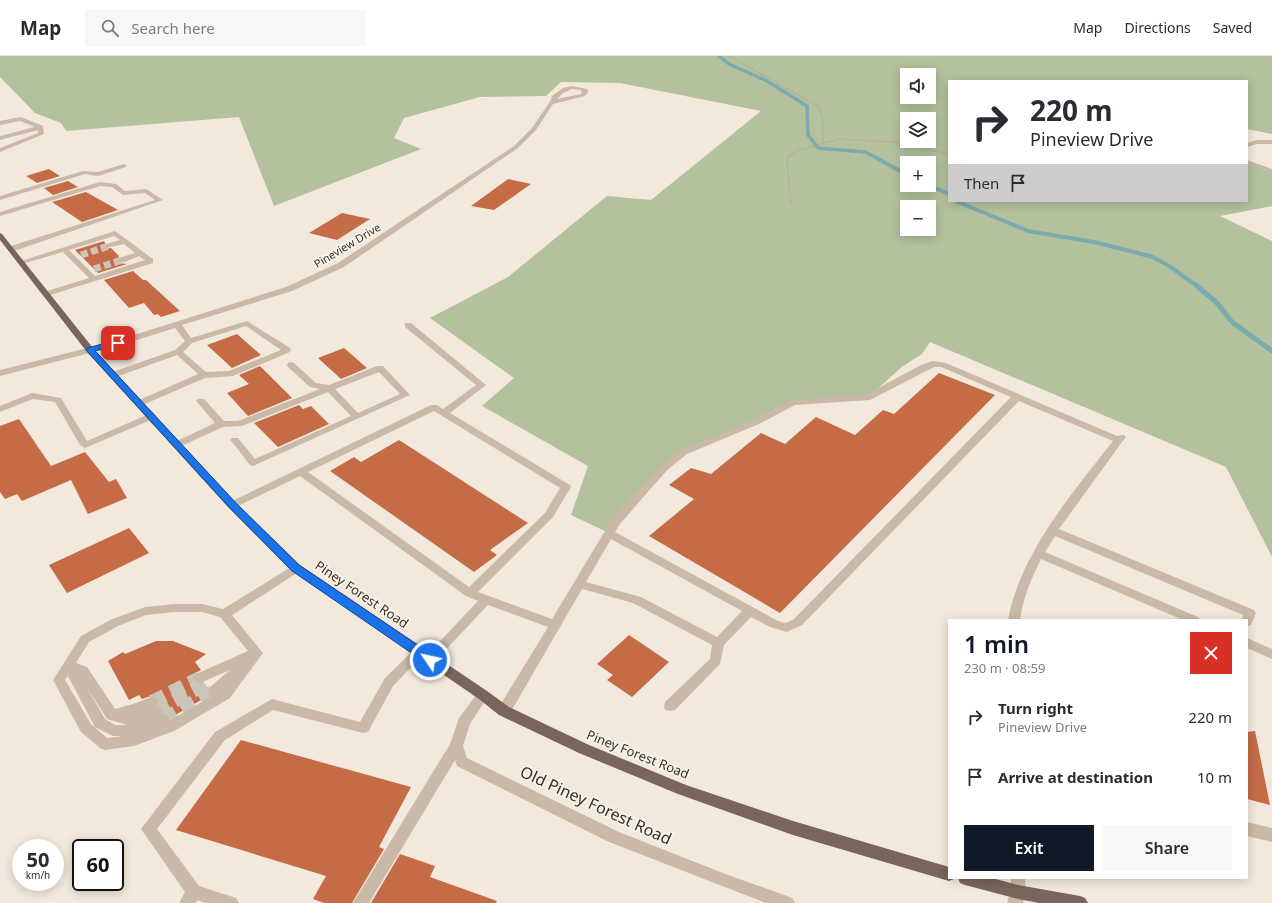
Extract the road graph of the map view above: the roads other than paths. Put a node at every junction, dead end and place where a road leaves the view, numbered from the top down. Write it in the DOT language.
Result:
graph roads {
  1 [pos="554,101"];
  2 [pos="0,123"];
  3 [pos="41,127"];
  4 [pos="0,138"];
  5 [pos="1272,142"];
  6 [pos="1248,145"];
  7 [pos="0,150"];
  8 [pos="1248,162"];
  9 [pos="124,166"];
  10 [pos="1272,171"];
  11 [pos="0,198"];
  12 [pos="0,214"];
  13 [pos="125,241"];
  14 [pos="4,242"];
  15 [pos="109,246"];
  16 [pos="64,249"];
  17 [pos="141,254"];
  18 [pos="122,260"];
  19 [pos="22,262"];
  20 [pos="94,279"];
  21 [pos="47,294"];
  22 [pos="177,324"];
  23 [pos="408,325"];
  24 [pos="189,341"];
  25 [pos="90,350"];
  26 [pos="178,352"];
  27 [pos="291,365"];
  28 [pos="0,373"];
  29 [pos="113,375"];
  30 [pos="204,375"];
  31 [pos="330,388"];
  32 [pos="1017,397"];
  33 [pos="201,401"];
  34 [pos="140,403"];
  35 [pos="0,409"];
  36 [pos="443,413"];
  37 [pos="152,416"];
  38 [pos="357,417"];
  39 [pos="221,424"];
  40 [pos="235,440"];
  41 [pos="178,444"];
  42 [pos="301,472"];
  43 [pos="232,505"];
  44 [pos="1054,531"];
  45 [pos="609,533"];
  46 [pos="1039,554"];
  47 [pos="296,568"];
  48 [pos="580,584"];
  49 [pos="470,593"];
  50 [pos="486,600"];
  51 [pos="749,611"];
  52 [pos="224,614"];
  53 [pos="1014,619"];
  54 [pos="1192,619"];
  55 [pos="1248,619"];
  56 [pos="555,625"];
  57 [pos="718,643"];
  58 [pos="1248,643"];
  59 [pos="257,652"];
  60 [pos="419,652"];
  61 [pos="1272,654"];
  62 [pos="430,660"];
  63 [pos="69,665"];
  64 [pos="483,694"];
  65 [pos="670,706"];
  66 [pos="504,711"];
  67 [pos="456,746"];
  68 [pos="1248,829"];
  69 [pos="1272,835"];
  70 [pos="948,874"];
  71 [pos="969,879"];
  72 [pos="1017,891"];
  73 [pos="191,898"];
  74 [pos="231,903"];
  75 [pos="361,903"];
  76 [pos="788,903"];
  77 [pos="1080,903"];
  1 -- 22 [label="street, Pineview Drive"];
  2 -- 3 [label="street"];
  3 -- 4 [label="street"];
  3 -- 7 [label="street"];
  5 -- 6 [label="street"];
  8 -- 10 [label="street"];
  9 -- 11 [label="street"];
  12 -- 14 [label="street"];
  13 -- 15 [label="street"];
  13 -- 16 [label="street"];
  13 -- 17 [label="street"];
  14 -- 19 [label="main road, Piney Forest Road"];
  16 -- 19 [label="street"];
  16 -- 20 [label="street"];
  17 -- 18 [label="street"];
  17 -- 20 [label="street"];
  19 -- 21 [label="main road, Piney Forest Road"];
  20 -- 21 [label="street"];
  21 -- 25 [label="main road, Piney Forest Road"];
  22 -- 24 [label="street"];
  22 -- 25 [label="street, Pineview Drive"];
  23 -- 36 [label="street"];
  24 -- 26 [label="street"];
  24 -- 30 [label="street"];
  25 -- 28 [label="street, Pineview Drive"];
  25 -- 29 [label="main road, Piney Forest Road"];
  26 -- 29 [label="street"];
  26 -- 30 [label="street"];
  27 -- 31 [label="street"];
  29 -- 34 [label="main road, Piney Forest Road"];
  30 -- 34 [label="street"];
  31 -- 38 [label="street"];
  31 -- 38 [label="street"];
  31 -- 39 [label="street"];
  32 -- 44 [label="street"];
  32 -- 45 [label="street"];
  32 -- 51 [label="street"];
  33 -- 39 [label="street"];
  34 -- 37 [label="main road, Piney Forest Road"];
  35 -- 37 [label="street"];
  36 -- 42 [label="street"];
  36 -- 49 [label="street"];
  37 -- 41 [label="main road, Piney Forest Road"];
  38 -- 40 [label="street"];
  39 -- 41 [label="street"];
  41 -- 43 [label="main road, Piney Forest Road"];
  42 -- 43 [label="street"];
  42 -- 49 [label="street"];
  43 -- 47 [label="main road, Piney Forest Road"];
  44 -- 46 [label="street"];
  44 -- 55 [label="street"];
  45 -- 48 [label="street"];
  45 -- 51 [label="street"];
  46 -- 53 [label="street"];
  46 -- 54 [label="street"];
  47 -- 52 [label="street"];
  47 -- 60 [label="main road, Piney Forest Road"];
  48 -- 56 [label="street"];
  48 -- 57 [label="street"];
  49 -- 50 [label="street"];
  50 -- 56 [label="street"];
  50 -- 62 [label="street"];
  51 -- 57 [label="street"];
  52 -- 59 [label="street"];
  52 -- 63 [label="street"];
  56 -- 66 [label="street"];
  57 -- 65 [label="street"];
  58 -- 61 [label="street"];
  59 -- 59 [label="street"];
  59 -- 63 [label="street"];
  60 -- 62 [label="main road, Piney Forest Road"];
  60 -- 73 [label="street"];
  62 -- 64 [label="main road, Piney Forest Road"];
  63 -- 63 [label="street"];
  64 -- 66 [label="main road, Piney Forest Road"];
  64 -- 67 [label="street"];
  66 -- 70 [label="main road, Piney Forest Road"];
  67 -- 75 [label="street"];
  67 -- 76 [label="street, Old Piney Forest Road"];
  68 -- 69 [label="street"];
  71 -- 72 [label="main road"];
  72 -- 77 [label="main road"];
  73 -- 74 [label="street"];
}
